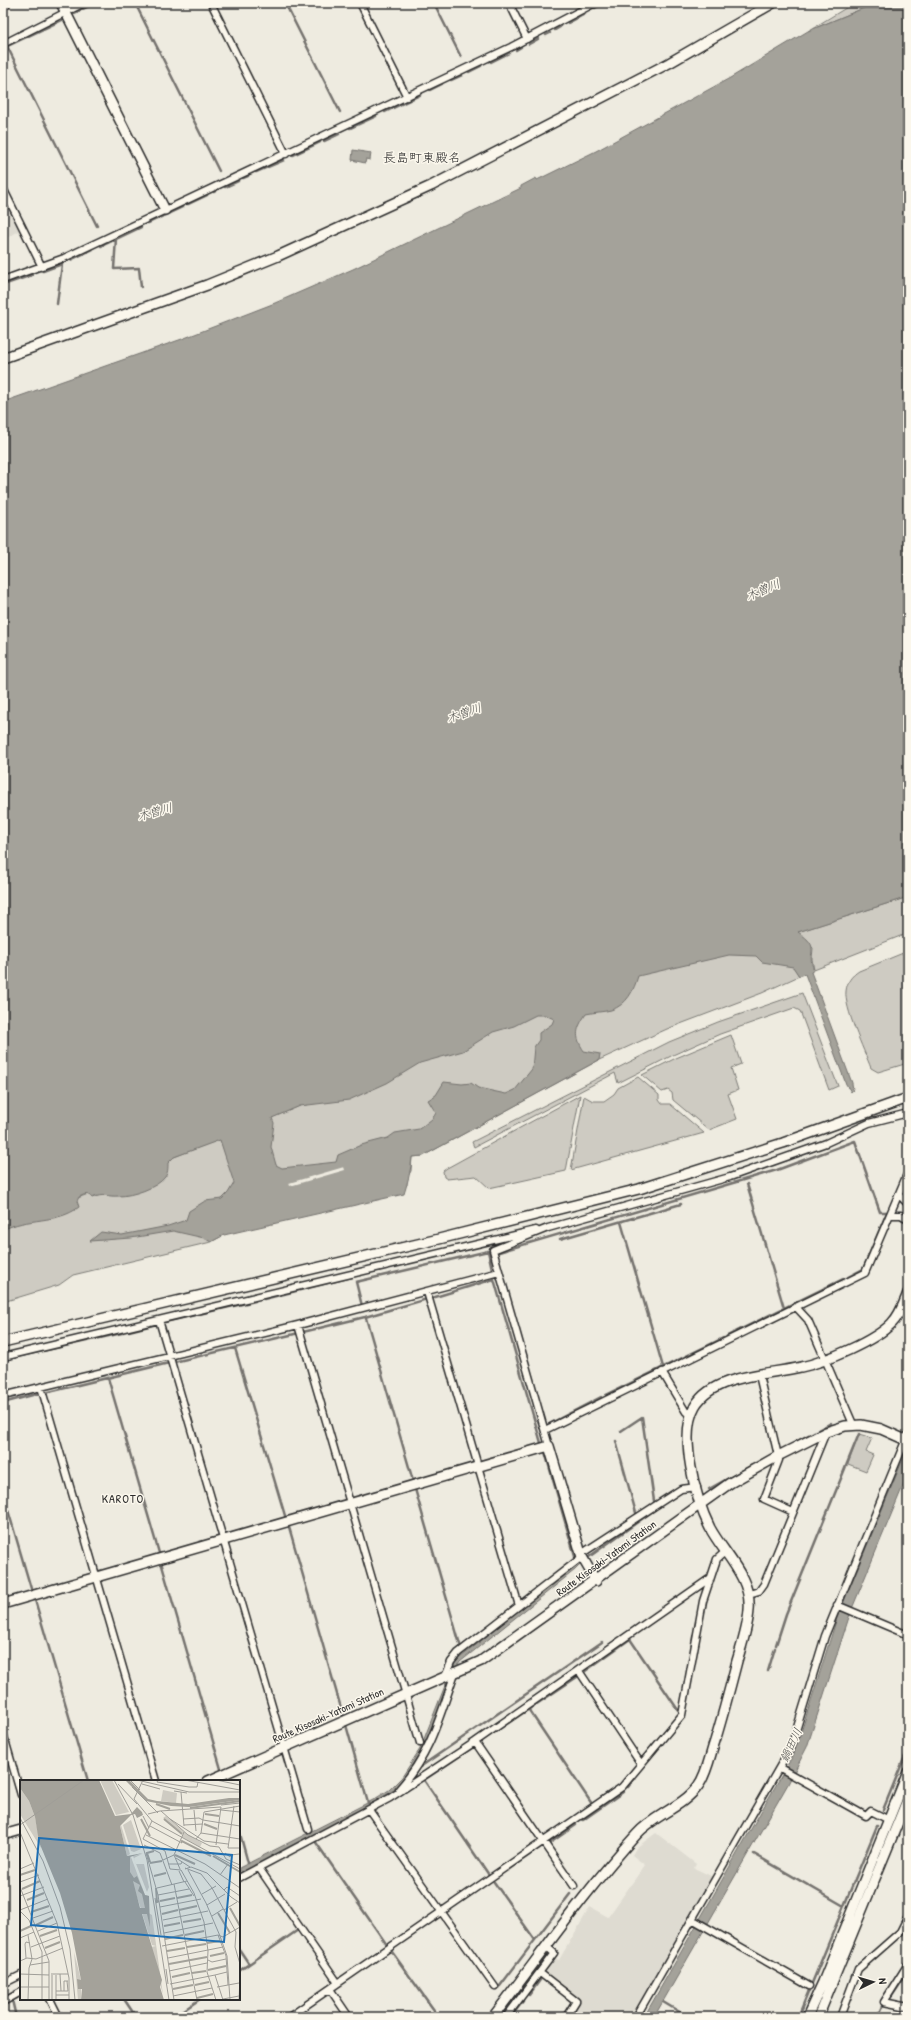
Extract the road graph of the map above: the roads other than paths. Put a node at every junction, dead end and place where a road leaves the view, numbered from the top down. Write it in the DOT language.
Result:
graph roads {
  1 [pos="61,3"];
  2 [pos="84,3"];
  3 [pos="210,3"];
  4 [pos="360,3"];
  5 [pos="509,3"];
  6 [pos="595,3"];
  7 [pos="773,3"];
  8 [pos="67,16"];
  9 [pos="527,39"];
  10 [pos="3,44"];
  11 [pos="407,97"];
  12 [pos="286,154"];
  13 [pos="3,188"];
  14 [pos="165,210"];
  15 [pos="42,267"];
  16 [pos="3,280"];
  17 [pos="3,358"];
  18 [pos="908,1098"];
  19 [pos="908,1113"];
  20 [pos="908,1172"];
  21 [pos="898,1198"];
  22 [pos="908,1204"];
  23 [pos="890,1215"];
  24 [pos="908,1219"];
  25 [pos="548,1228"];
  26 [pos="499,1272"];
  27 [pos="427,1292"];
  28 [pos="908,1293"];
  29 [pos="796,1307"];
  30 [pos="159,1320"];
  31 [pos="298,1325"];
  32 [pos="3,1342"];
  33 [pos="170,1356"];
  34 [pos="3,1357"];
  35 [pos="824,1360"];
  36 [pos="662,1372"];
  37 [pos="759,1375"];
  38 [pos="41,1387"];
  39 [pos="3,1396"];
  40 [pos="691,1414"];
  41 [pos="853,1424"];
  42 [pos="545,1430"];
  43 [pos="826,1432"];
  44 [pos="907,1438"];
  45 [pos="549,1446"];
  46 [pos="778,1456"];
  47 [pos="478,1466"];
  48 [pos="696,1487"];
  49 [pos="350,1504"];
  50 [pos="700,1504"];
  51 [pos="793,1512"];
  52 [pos="223,1540"];
  53 [pos="726,1551"];
  54 [pos="582,1556"];
  55 [pos="96,1578"];
  56 [pos="709,1579"];
  57 [pos="596,1581"];
  58 [pos="748,1594"];
  59 [pos="3,1604"];
  60 [pos="519,1606"];
  61 [pos="839,1606"];
  62 [pos="908,1635"];
  63 [pos="579,1671"];
  64 [pos="450,1675"];
  65 [pos="406,1693"];
  66 [pos="3,1734"];
  67 [pos="475,1742"];
  68 [pos="420,1743"];
  69 [pos="284,1747"];
  70 [pos="641,1764"];
  71 [pos="782,1769"];
  72 [pos="908,1772"];
  73 [pos="156,1780"];
  74 [pos="210,1780"];
  75 [pos="20,1792"];
  76 [pos="390,1798"];
  77 [pos="908,1798"];
  78 [pos="370,1810"];
  79 [pos="889,1820"];
  80 [pos="308,1829"];
  81 [pos="20,1830"];
  82 [pos="3,1835"];
  83 [pos="544,1842"];
  84 [pos="259,1868"];
  85 [pos="240,1878"];
  86 [pos="574,1886"];
  87 [pos="442,1912"];
  88 [pos="908,1916"];
  89 [pos="694,1920"];
  90 [pos="547,1947"];
  91 [pos="908,1964"];
  92 [pos="540,1973"];
  93 [pos="20,1976"];
  94 [pos="338,1983"];
  95 [pos="3,1984"];
  96 [pos="809,1986"];
  97 [pos="495,1987"];
  98 [pos="330,1989"];
  99 [pos="20,1993"];
  100 [pos="50,2000"];
  101 [pos="3,2002"];
  102 [pos="908,2007"];
  103 [pos="59,2017"];
  104 [pos="289,2017"];
  105 [pos="349,2017"];
  106 [pos="493,2017"];
  107 [pos="506,2017"];
  108 [pos="566,2017"];
  109 [pos="636,2017"];
  110 [pos="807,2017"];
  111 [pos="818,2017"];
  112 [pos="840,2017"];
  1 -- 8 [label="street"];
  2 -- 8 [label="street"];
  3 -- 12 [label="street"];
  4 -- 11 [label="street"];
  5 -- 9 [label="street"];
  6 -- 9 [label="street"];
  7 -- 17 [label="street"];
  8 -- 10 [label="street"];
  8 -- 14 [label="street"];
  9 -- 11 [label="street"];
  11 -- 12 [label="street"];
  12 -- 14 [label="street"];
  13 -- 15 [label="street"];
  14 -- 15 [label="street"];
  15 -- 16 [label="street"];
  18 -- 32 [label="street"];
  19 -- 25 [label="street"];
  20 -- 21 [label="street"];
  21 -- 22 [label="street"];
  21 -- 23 [label="street"];
  23 -- 24 [label="street"];
  23 -- 29 [label="street"];
  25 -- 26 [label="street"];
  25 -- 30 [label="street"];
  26 -- 27 [label="street"];
  26 -- 42 [label="street"];
  27 -- 31 [label="street"];
  27 -- 47 [label="street"];
  28 -- 35 [label="street"];
  29 -- 35 [label="street"];
  29 -- 36 [label="street"];
  30 -- 33 [label="street"];
  30 -- 34 [label="street"];
  31 -- 33 [label="street"];
  31 -- 49 [label="street"];
  33 -- 38 [label="street"];
  33 -- 52 [label="street"];
  35 -- 37 [label="street"];
  35 -- 41 [label="street"];
  36 -- 40 [label="street"];
  36 -- 42 [label="street"];
  37 -- 40 [label="street"];
  37 -- 46 [label="street"];
  38 -- 39 [label="street"];
  38 -- 55 [label="street"];
  40 -- 48 [label="street"];
  41 -- 43 [label="street, Route Kisosaki-Yatomi Station"];
  41 -- 44 [label="street"];
  42 -- 45 [label="street"];
  43 -- 46 [label="street, Route Kisosaki-Yatomi Station"];
  43 -- 51 [label="street"];
  44 -- 61 [label="street"];
  45 -- 47 [label="street"];
  45 -- 54 [label="street"];
  46 -- 50 [label="street, Route Kisosaki-Yatomi Station"];
  46 -- 51 [label="street"];
  47 -- 49 [label="street"];
  47 -- 60 [label="street"];
  48 -- 50 [label="street"];
  48 -- 54 [label="street"];
  49 -- 52 [label="street"];
  49 -- 65 [label="street"];
  50 -- 53 [label="street"];
  50 -- 57 [label="street, Route Kisosaki-Yatomi Station"];
  51 -- 58 [label="street"];
  52 -- 55 [label="street"];
  52 -- 69 [label="street"];
  53 -- 56 [label="street"];
  53 -- 58 [label="street"];
  54 -- 57 [label="street"];
  54 -- 60 [label="street"];
  55 -- 59 [label="street"];
  55 -- 73 [label="street"];
  56 -- 63 [label="street"];
  56 -- 70 [label="street"];
  57 -- 64 [label="street, Route Kisosaki-Yatomi Station"];
  58 -- 90 [label="street"];
  60 -- 64 [label="street"];
  61 -- 62 [label="street"];
  61 -- 71 [label="street"];
  63 -- 67 [label="street"];
  63 -- 70 [label="street"];
  64 -- 65 [label="street, Route Kisosaki-Yatomi Station"];
  64 -- 76 [label="street"];
  65 -- 68 [label="street"];
  65 -- 69 [label="street, Route Kisosaki-Yatomi Station"];
  66 -- 75 [label="street"];
  67 -- 76 [label="street"];
  67 -- 83 [label="street"];
  69 -- 74 [label="street, Route Kisosaki-Yatomi Station"];
  69 -- 80 [label="street"];
  70 -- 83 [label="street"];
  71 -- 79 [label="street"];
  71 -- 89 [label="street"];
  72 -- 79 [label="street"];
  76 -- 78 [label="street"];
  77 -- 111 [label="street"];
  78 -- 84 [label="street"];
  78 -- 87 [label="street"];
  79 -- 110 [label="street"];
  81 -- 82 [label="street"];
  83 -- 86 [label="street"];
  83 -- 87 [label="street"];
  84 -- 85 [label="street"];
  84 -- 94 [label="street"];
  87 -- 94 [label="street"];
  87 -- 97 [label="street"];
  88 -- 112 [label="street"];
  89 -- 96 [label="street"];
  89 -- 109 [label="street"];
  90 -- 92 [label="street"];
  90 -- 106 [label="street"];
  91 -- 102 [label="street"];
  92 -- 107 [label="street"];
  92 -- 108 [label="street"];
  93 -- 95 [label="street"];
  94 -- 98 [label="street"];
  98 -- 104 [label="street"];
  98 -- 105 [label="street"];
  99 -- 101 [label="street"];
  100 -- 103 [label="street"];
}
